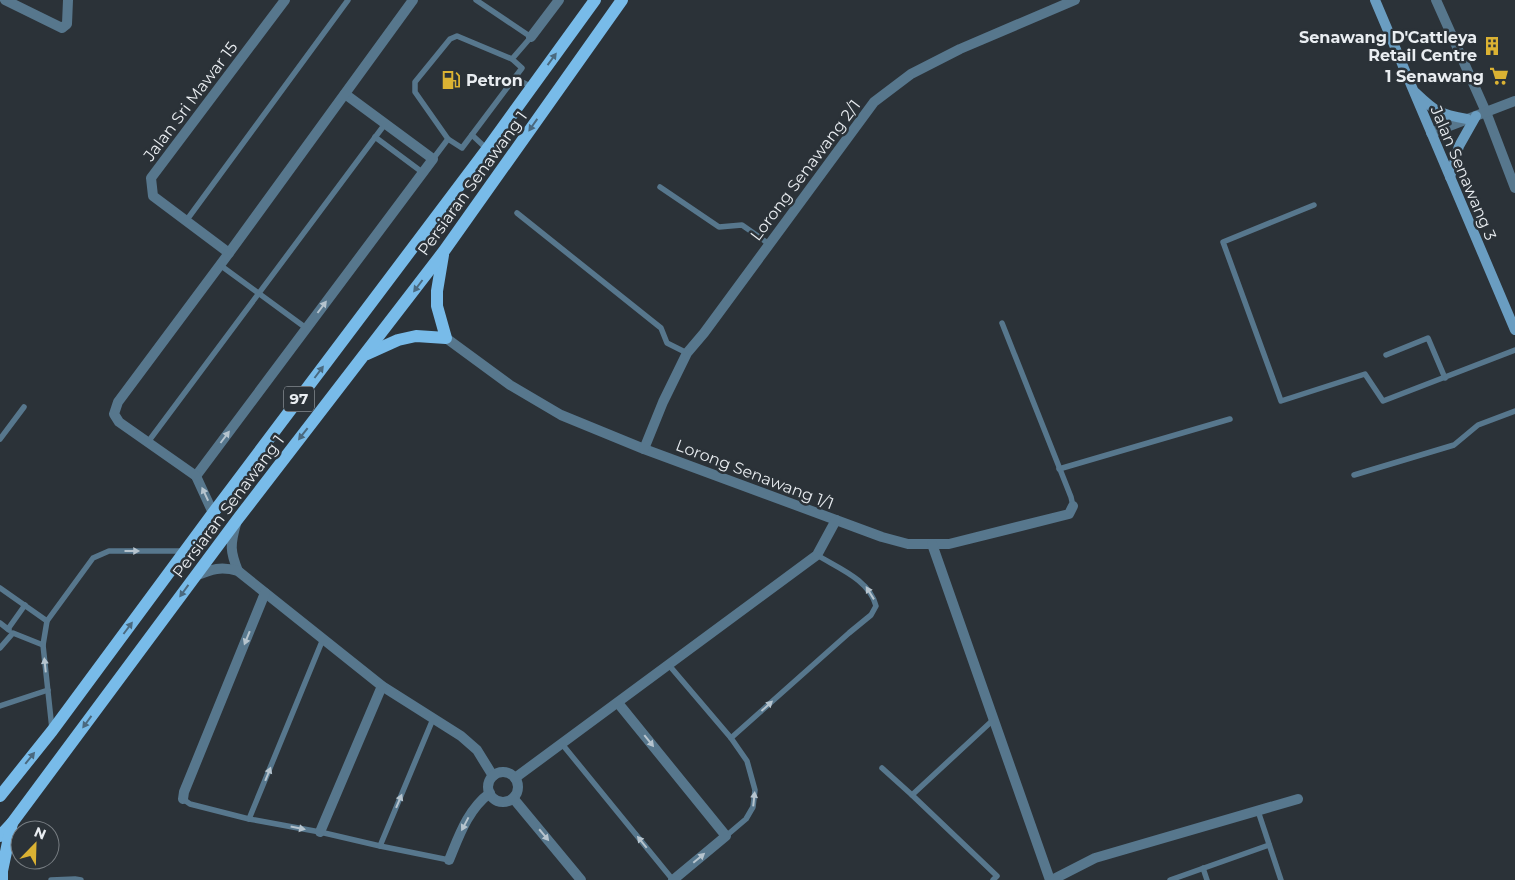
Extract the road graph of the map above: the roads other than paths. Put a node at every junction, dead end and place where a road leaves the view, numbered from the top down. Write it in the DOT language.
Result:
graph roads {
  1 [pos="5,0"];
  2 [pos="68,0"];
  3 [pos="285,0"];
  4 [pos="348,0"];
  5 [pos="413,0"];
  6 [pos="476,0"];
  7 [pos="559,0"];
  8 [pos="595,0"];
  9 [pos="622,0"];
  10 [pos="1075,0"];
  11 [pos="1375,0"];
  12 [pos="1436,0"];
  13 [pos="532,38"];
  14 [pos="512,59"];
  15 [pos="514,78"];
  16 [pos="532,87"];
  17 [pos="1413,90"];
  18 [pos="345,94"];
  19 [pos="1515,101"];
  20 [pos="1476,116"];
  21 [pos="385,124"];
  22 [pos="1432,133"];
  23 [pos="472,135"];
  24 [pos="375,137"];
  25 [pos="448,139"];
  26 [pos="487,149"];
  27 [pos="432,158"];
  28 [pos="1511,167"];
  29 [pos="422,172"];
  30 [pos="1450,177"];
  31 [pos="660,188"];
  32 [pos="1515,188"];
  33 [pos="1314,205"];
  34 [pos="517,213"];
  35 [pos="186,221"];
  36 [pos="769,244"];
  37 [pos="444,251"];
  38 [pos="229,253"];
  39 [pos="220,265"];
  40 [pos="259,293"];
  41 [pos="1002,322"];
  42 [pos="306,328"];
  43 [pos="1515,330"];
  44 [pos="446,338"];
  45 [pos="1515,350"];
  46 [pos="366,354"];
  47 [pos="687,354"];
  48 [pos="1386,355"];
  49 [pos="1445,378"];
  50 [pos="24,407"];
  51 [pos="1515,411"];
  52 [pos="1230,420"];
  53 [pos="0,439"];
  54 [pos="148,442"];
  55 [pos="644,448"];
  56 [pos="1059,469"];
  57 [pos="1354,475"];
  58 [pos="196,476"];
  59 [pos="1073,506"];
  60 [pos="213,513"];
  61 [pos="237,520"];
  62 [pos="836,520"];
  63 [pos="932,544"];
  64 [pos="185,551"];
  65 [pos="816,555"];
  66 [pos="238,571"];
  67 [pos="195,576"];
  68 [pos="0,588"];
  69 [pos="265,593"];
  70 [pos="24,605"];
  71 [pos="47,621"];
  72 [pos="0,623"];
  73 [pos="10,630"];
  74 [pos="323,639"];
  75 [pos="42,645"];
  76 [pos="0,648"];
  77 [pos="668,664"];
  78 [pos="382,686"];
  79 [pos="48,690"];
  80 [pos="618,703"];
  81 [pos="0,706"];
  82 [pos="434,719"];
  83 [pos="994,720"];
  84 [pos="52,731"];
  85 [pos="731,738"];
  86 [pos="562,744"];
  87 [pos="882,768"];
  88 [pos="493,776"];
  89 [pos="515,778"];
  90 [pos="490,793"];
  91 [pos="912,795"];
  92 [pos="0,796"];
  93 [pos="512,798"];
  94 [pos="183,799"];
  95 [pos="1298,799"];
  96 [pos="1258,810"];
  97 [pos="249,819"];
  98 [pos="14,820"];
  99 [pos="10,825"];
  100 [pos="320,832"];
  101 [pos="10,833"];
  102 [pos="0,836"];
  103 [pos="726,836"];
  104 [pos="1270,845"];
  105 [pos="380,846"];
  106 [pos="449,860"];
  107 [pos="1203,868"];
  108 [pos="2,880"];
  109 [pos="51,880"];
  110 [pos="81,880"];
  111 [pos="581,880"];
  112 [pos="673,880"];
  113 [pos="993,880"];
  114 [pos="1051,880"];
  115 [pos="1170,880"];
  116 [pos="1207,880"];
  117 [pos="1281,880"];
  1 -- 2 [label="street"];
  3 -- 35 [label="street, Jalan Sri Mawar 15"];
  4 -- 35 [label="lane"];
  5 -- 18 [label="street"];
  6 -- 13 [label="lane"];
  7 -- 13 [label="street"];
  16 -- 8 [label="main road, Persiaran Senawang 1 / 97, one-way"];
  9 -- 37 [label="main road, Persiaran Senawang 1 / 97, one-way"];
  10 -- 36 [label="street, Lorong Senawang 2/1"];
  11 -- 17 [label="street, Jalan Senawang 3"];
  12 -- 20 [label="street"];
  13 -- 14 [label="lane"];
  14 -- 15 [label="lane"];
  14 -- 25 [label="lane"];
  15 -- 16 [label="lane"];
  15 -- 23 [label="lane"];
  16 -- 26 [label="main road, Persiaran Senawang 1 / 97"];
  17 -- 20 [label="street"];
  17 -- 22 [label="street, Jalan Senawang 3"];
  18 -- 21 [label="street"];
  18 -- 38 [label="street"];
  19 -- 20 [label="street"];
  20 -- 22 [label="street"];
  20 -- 28 [label="street"];
  20 -- 30 [label="street"];
  21 -- 24 [label="lane"];
  21 -- 27 [label="street"];
  22 -- 30 [label="street, Jalan Senawang 3"];
  23 -- 25 [label="lane"];
  23 -- 26 [label="lane"];
  24 -- 29 [label="lane"];
  24 -- 40 [label="lane"];
  25 -- 27 [label="lane"];
  60 -- 26 [label="main road, Persiaran Senawang 1 / 97, one-way"];
  27 -- 29 [label="street"];
  28 -- 32 [label="street"];
  42 -- 29 [label="street, one-way"];
  30 -- 43 [label="street, Jalan Senawang 3"];
  31 -- 36 [label="lane"];
  33 -- 49 [label="lane"];
  34 -- 47 [label="lane"];
  35 -- 38 [label="street, Jalan Sri Mawar 15"];
  36 -- 47 [label="street, Lorong Senawang 2/1"];
  37 -- 44 [label="main road"];
  37 -- 46 [label="main road, Persiaran Senawang 1 / 97, one-way"];
  38 -- 39 [label="street"];
  39 -- 40 [label="lane"];
  39 -- 54 [label="street"];
  40 -- 42 [label="lane"];
  40 -- 54 [label="lane"];
  41 -- 56 [label="lane"];
  58 -- 42 [label="street, one-way"];
  44 -- 46 [label="main road"];
  44 -- 55 [label="street, Lorong Senawang 1/1"];
  45 -- 49 [label="lane"];
  46 -- 61 [label="main road, Persiaran Senawang 1 / 97, one-way"];
  47 -- 55 [label="street, Lorong Senawang 2/1"];
  48 -- 49 [label="lane"];
  50 -- 53 [label="lane"];
  51 -- 57 [label="lane"];
  52 -- 56 [label="lane"];
  54 -- 58 [label="street"];
  55 -- 62 [label="street, Lorong Senawang 1/1"];
  56 -- 59 [label="lane"];
  60 -- 58 [label="street, one-way"];
  59 -- 63 [label="street, Lorong Senawang 1/1"];
  60 -- 64 [label="main road, Persiaran Senawang 1 / 97"];
  61 -- 66 [label="street"];
  61 -- 67 [label="main road, Persiaran Senawang 1 / 97"];
  62 -- 63 [label="street, Lorong Senawang 1/1"];
  62 -- 65 [label="street"];
  63 -- 83 [label="street"];
  71 -- 64 [label="lane, one-way"];
  84 -- 64 [label="main road, Persiaran Senawang 1 / 97, one-way"];
  65 -- 77 [label="street"];
  85 -- 65 [label="lane, one-way"];
  66 -- 67 [label="street"];
  66 -- 69 [label="street"];
  67 -- 98 [label="main road, Persiaran Senawang 1 / 97, one-way"];
  68 -- 70 [label="lane"];
  69 -- 74 [label="street"];
  69 -- 94 [label="street, one-way"];
  70 -- 71 [label="lane"];
  70 -- 73 [label="lane"];
  71 -- 75 [label="lane"];
  72 -- 73 [label="lane"];
  73 -- 75 [label="lane"];
  73 -- 76 [label="lane"];
  74 -- 78 [label="street"];
  97 -- 74 [label="lane, one-way"];
  79 -- 75 [label="lane, one-way"];
  77 -- 80 [label="street"];
  77 -- 85 [label="lane"];
  78 -- 82 [label="street"];
  78 -- 100 [label="street"];
  79 -- 81 [label="lane"];
  79 -- 84 [label="lane"];
  80 -- 86 [label="street"];
  80 -- 103 [label="street, one-way"];
  82 -- 88 [label="street"];
  105 -- 82 [label="lane, one-way"];
  83 -- 91 [label="lane"];
  83 -- 114 [label="street"];
  92 -- 84 [label="main road, Persiaran Senawang 1 / 97, one-way"];
  103 -- 85 [label="lane, one-way"];
  86 -- 89 [label="street"];
  112 -- 86 [label="lane, one-way"];
  87 -- 91 [label="lane"];
  88 -- 89 [label="street"];
  88 -- 90 [label="street"];
  89 -- 93 [label="street"];
  90 -- 93 [label="street"];
  90 -- 106 [label="street, one-way"];
  91 -- 113 [label="lane"];
  93 -- 111 [label="street, one-way"];
  94 -- 97 [label="lane"];
  95 -- 96 [label="street"];
  96 -- 104 [label="lane"];
  96 -- 114 [label="street"];
  97 -- 100 [label="lane, one-way"];
  99 -- 102 [label="main road, Persiaran Senawang 1 / 97"];
  100 -- 105 [label="lane"];
  101 -- 108 [label="main road"];
  112 -- 103 [label="street, one-way"];
  104 -- 107 [label="lane"];
  104 -- 117 [label="lane"];
  105 -- 106 [label="lane"];
  107 -- 115 [label="lane"];
  107 -- 116 [label="lane"];
  109 -- 110 [label="lane"];
}
